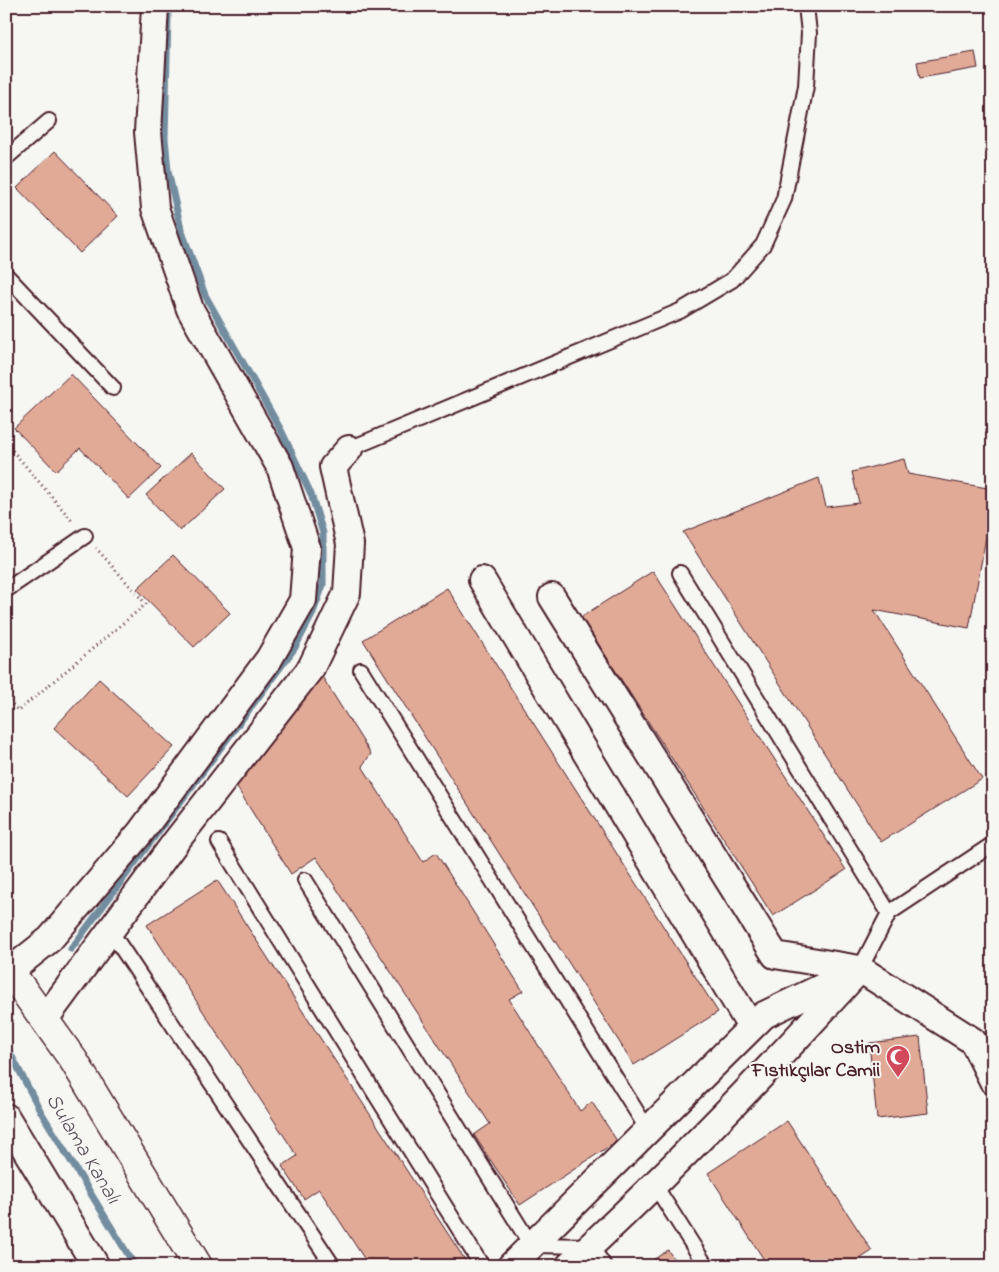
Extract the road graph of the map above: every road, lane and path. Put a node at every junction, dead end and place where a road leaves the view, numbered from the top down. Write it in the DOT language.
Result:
graph roads {
  1 [pos="155,6"];
  2 [pos="806,6"];
  3 [pos="49,121"];
  4 [pos="6,158"];
  5 [pos="6,275"];
  6 [pos="113,388"];
  7 [pos="6,443"];
  8 [pos="349,449"];
  9 [pos="86,536"];
  10 [pos="680,573"];
  11 [pos="482,580"];
  12 [pos="6,590"];
  13 [pos="552,597"];
  14 [pos="362,670"];
  15 [pos="6,697"];
  16 [pos="219,842"];
  17 [pos="993,844"];
  18 [pos="305,880"];
  19 [pos="889,913"];
  20 [pos="111,932"];
  21 [pos="860,969"];
  22 [pos="7,972"];
  23 [pos="45,1019"];
  24 [pos="751,1027"];
  25 [pos="993,1081"];
  26 [pos="6,1117"];
  27 [pos="648,1130"];
  28 [pos="654,1184"];
  29 [pos="531,1245"];
  30 [pos="598,1256"];
  31 [pos="96,1266"];
  32 [pos="198,1266"];
  33 [pos="333,1266"];
  34 [pos="482,1266"];
  35 [pos="510,1266"];
  36 [pos="569,1266"];
  37 [pos="706,1266"];
  1 -- 22 [label="street"];
  2 -- 8 [label="lane"];
  3 -- 4 [label="lane"];
  5 -- 6 [label="lane"];
  7 -- 9 [label="path"];
  8 -- 20 [label="street"];
  9 -- 12 [label="lane"];
  9 -- 15 [label="path"];
  10 -- 19 [label="lane"];
  11 -- 24 [label="street"];
  13 -- 21 [label="street"];
  14 -- 27 [label="lane"];
  16 -- 34 [label="lane"];
  17 -- 19 [label="lane"];
  18 -- 29 [label="lane"];
  19 -- 21 [label="lane"];
  20 -- 23 [label="street"];
  20 -- 33 [label="lane"];
  21 -- 24 [label="street"];
  21 -- 25 [label="street"];
  21 -- 28 [label="street"];
  22 -- 23 [label="main road"];
  23 -- 32 [label="main road"];
  24 -- 27 [label="street"];
  26 -- 31 [label="street"];
  27 -- 29 [label="street"];
  28 -- 30 [label="street"];
  28 -- 37 [label="lane"];
  29 -- 30 [label="lane"];
  29 -- 35 [label="street"];
  30 -- 36 [label="street"];
}
